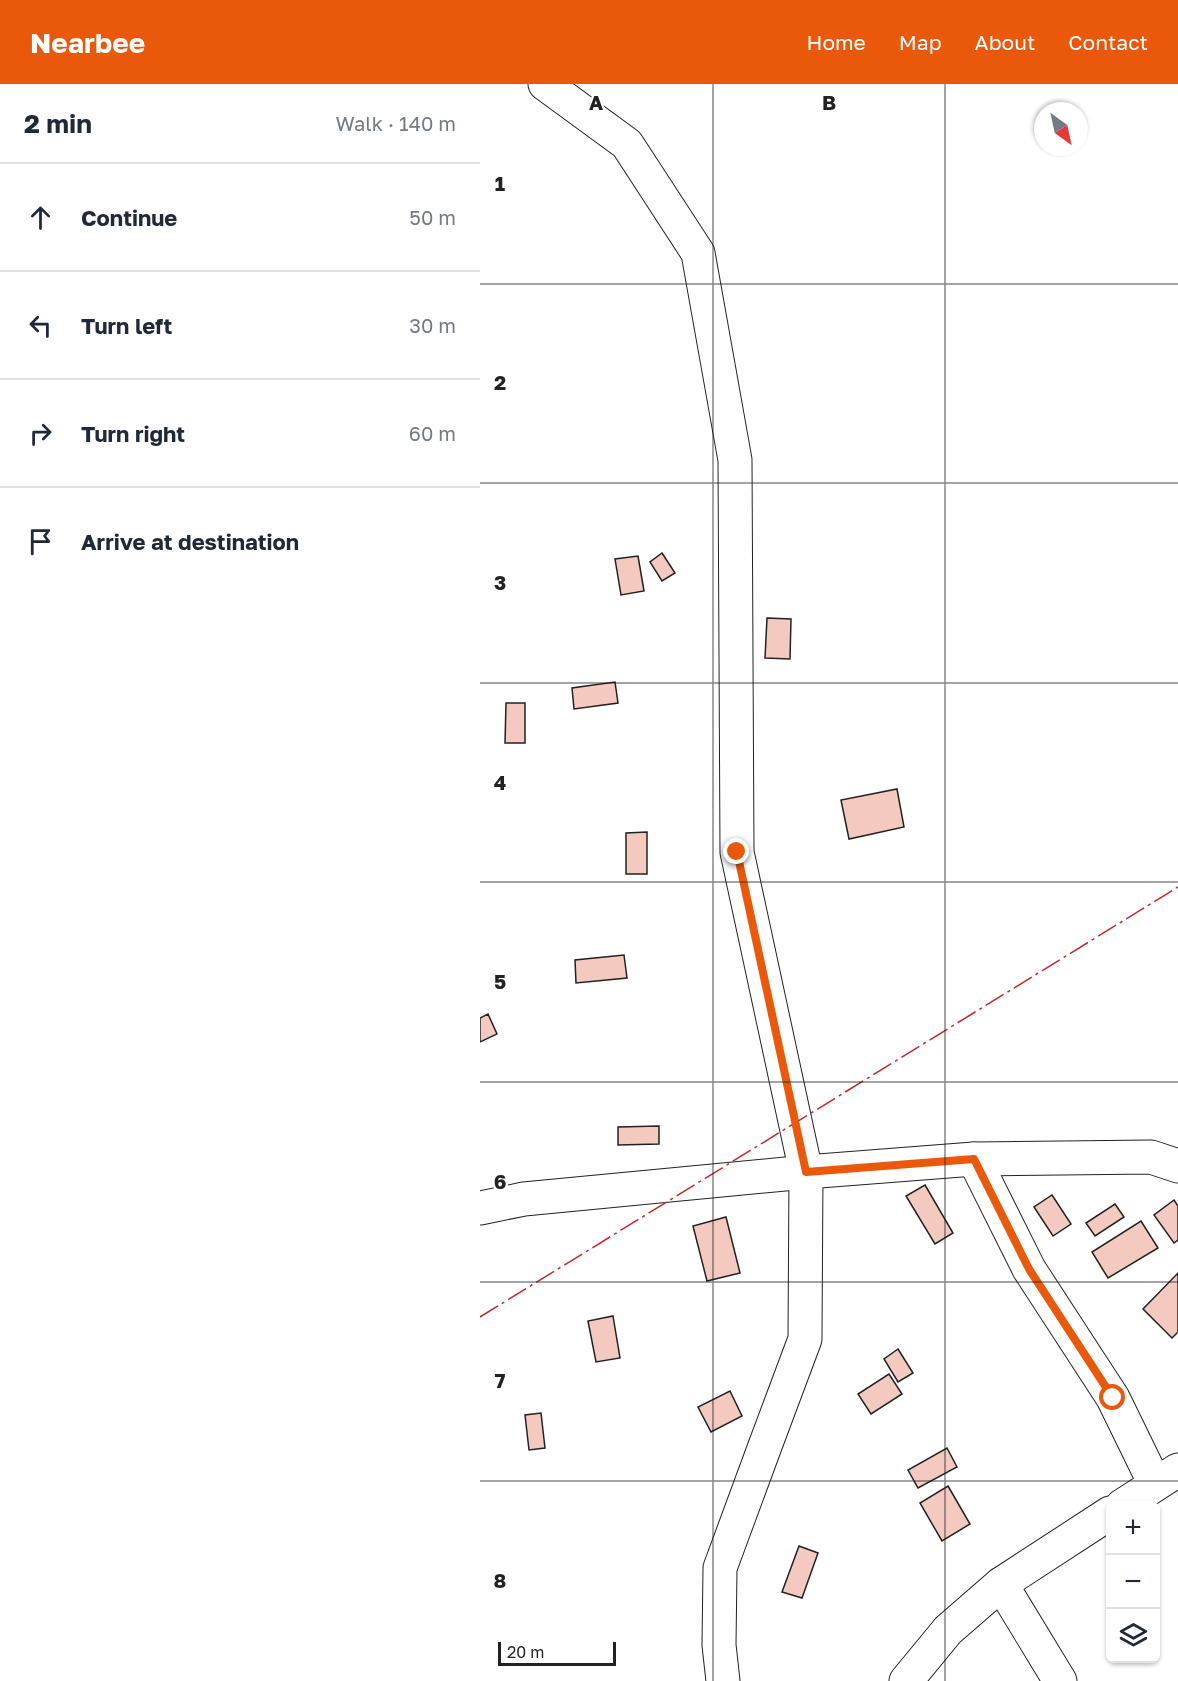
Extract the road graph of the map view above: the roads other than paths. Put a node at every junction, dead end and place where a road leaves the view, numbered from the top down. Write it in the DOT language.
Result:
graph roads {
  1 [pos="545,84"];
  2 [pos="974,1159"];
  3 [pos="1178,1166"];
  4 [pos="806,1172"];
  5 [pos="480,1208"];
  6 [pos="1167,1477"];
  7 [pos="1130,1501"];
  8 [pos="1106,1516"];
  9 [pos="1001,1584"];
  10 [pos="723,1681"];
  11 [pos="906,1681"];
  12 [pos="1060,1681"];
  1 -- 4 [label="street"];
  2 -- 3 [label="street"];
  2 -- 4 [label="street"];
  2 -- 6 [label="street"];
  4 -- 5 [label="street"];
  4 -- 10 [label="street"];
  6 -- 7 [label="street"];
  8 -- 9 [label="street"];
  9 -- 11 [label="street"];
  9 -- 12 [label="street"];
}
